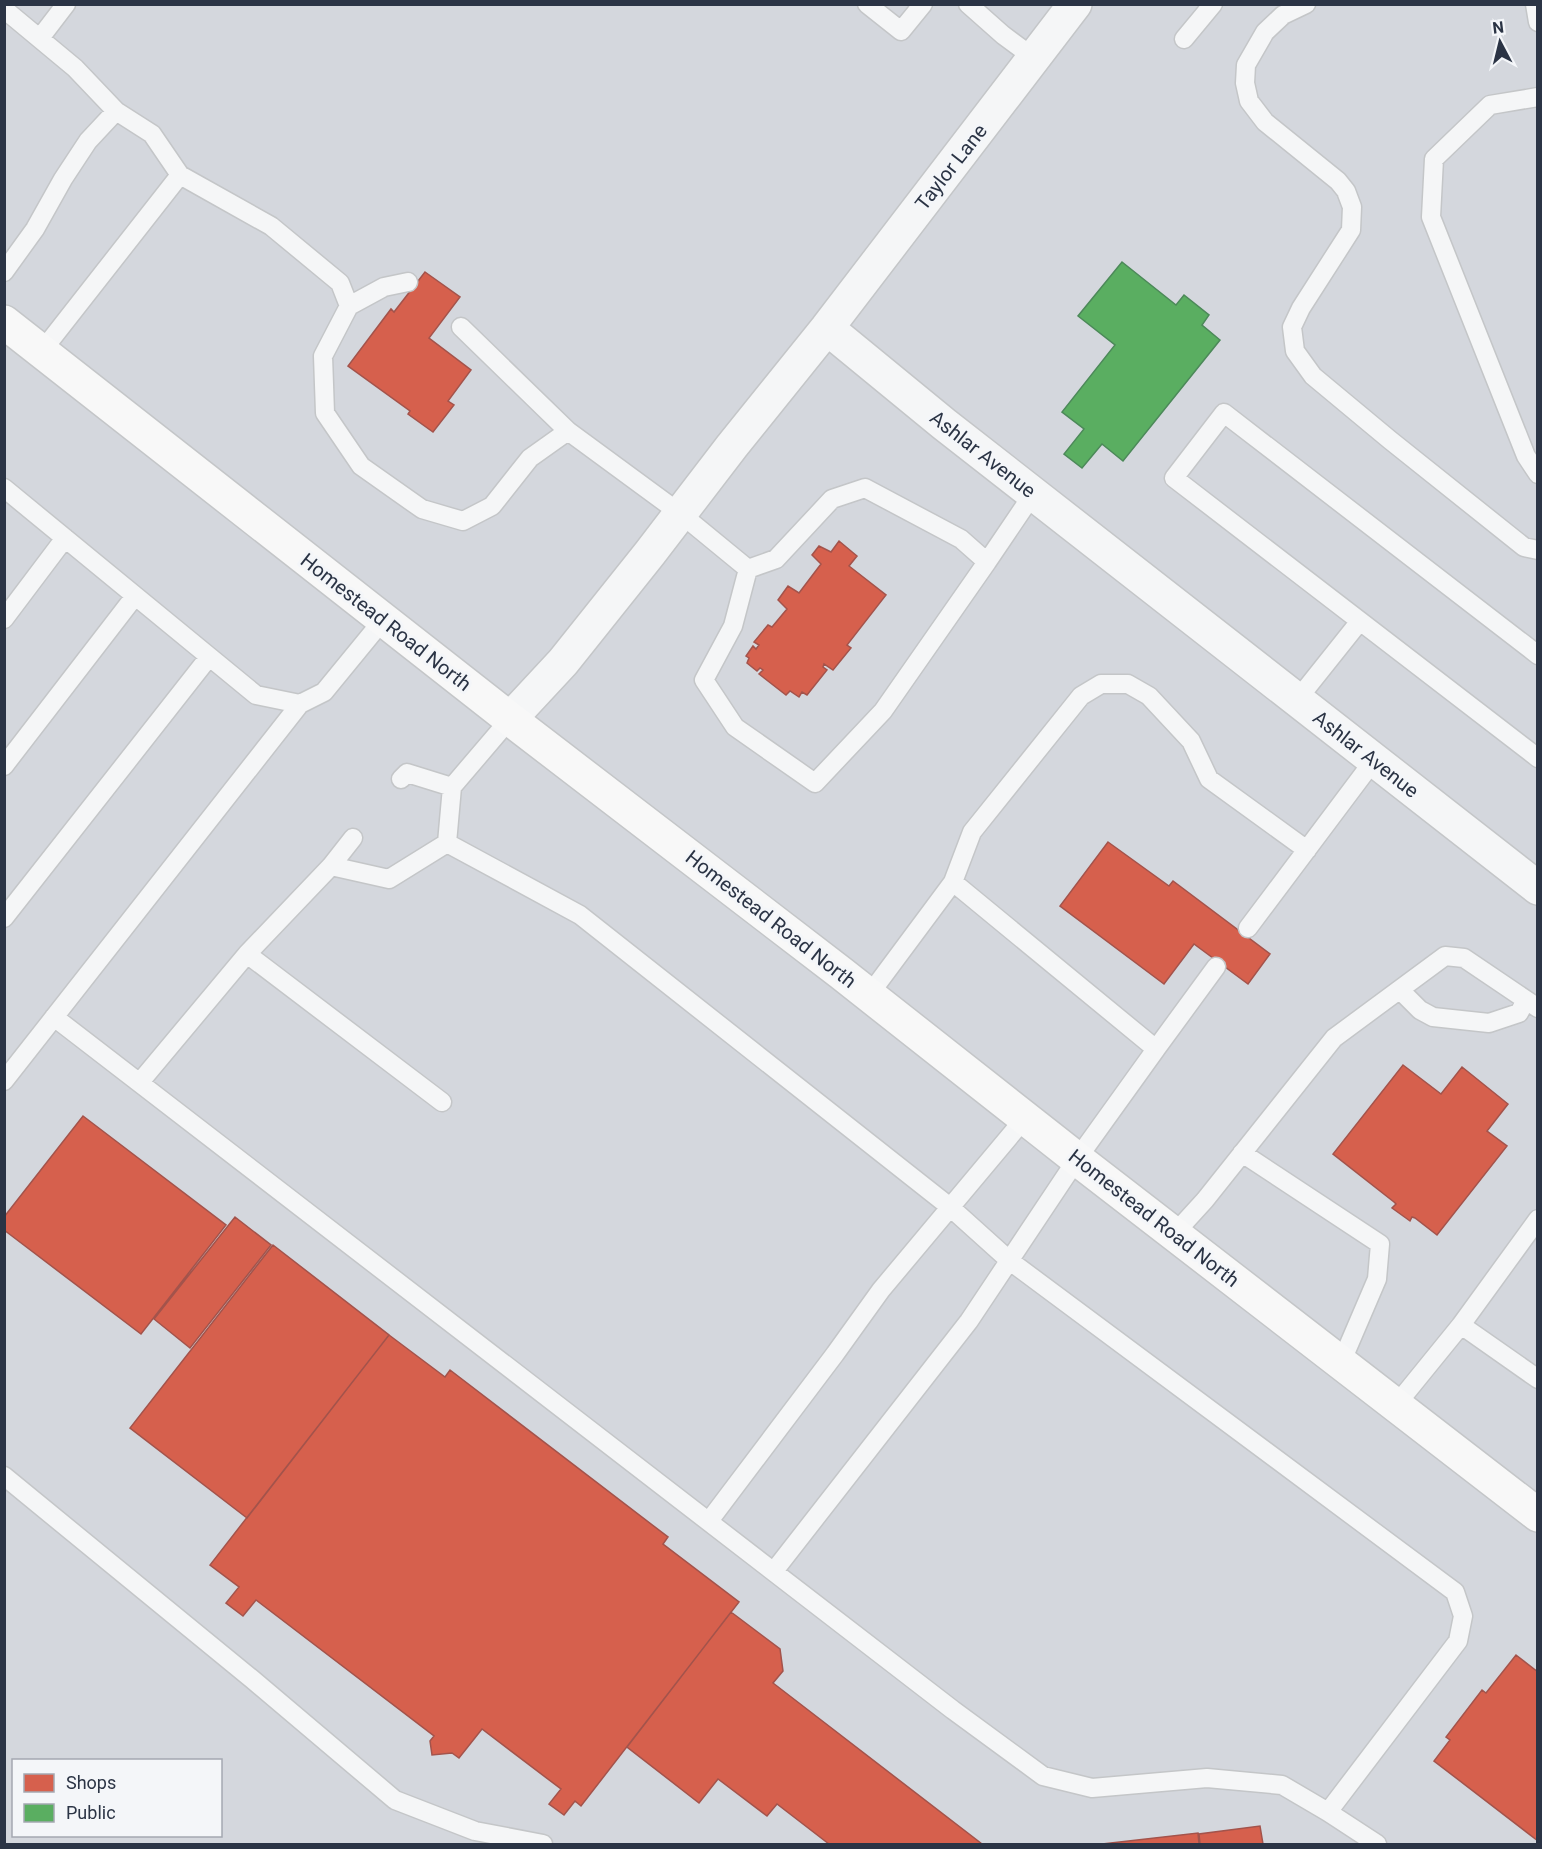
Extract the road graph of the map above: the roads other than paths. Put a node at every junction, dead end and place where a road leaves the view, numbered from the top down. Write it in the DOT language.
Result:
graph roads {
  1 [pos="66,4"];
  2 [pos="867,4"];
  3 [pos="922,4"];
  4 [pos="968,4"];
  5 [pos="1075,4"];
  6 [pos="1213,4"];
  7 [pos="1306,4"];
  8 [pos="1535,4"];
  9 [pos="4,9"];
  10 [pos="1538,22"];
  11 [pos="40,38"];
  12 [pos="1184,39"];
  13 [pos="1034,58"];
  14 [pos="1538,97"];
  15 [pos="116,111"];
  16 [pos="180,175"];
  17 [pos="4,272"];
  18 [pos="408,282"];
  19 [pos="349,306"];
  20 [pos="5,324"];
  21 [pos="461,327"];
  22 [pos="827,328"];
  23 [pos="42,351"];
  24 [pos="568,430"];
  25 [pos="1538,474"];
  26 [pos="4,488"];
  27 [pos="1033,494"];
  28 [pos="681,514"];
  29 [pos="65,538"];
  30 [pos="1538,550"];
  31 [pos="987,562"];
  32 [pos="748,568"];
  33 [pos="135,596"];
  34 [pos="4,619"];
  35 [pos="383,620"];
  36 [pos="1360,621"];
  37 [pos="1538,655"];
  38 [pos="209,657"];
  39 [pos="1298,700"];
  40 [pos="300,704"];
  41 [pos="510,719"];
  42 [pos="1538,758"];
  43 [pos="1374,760"];
  44 [pos="4,766"];
  45 [pos="401,779"];
  46 [pos="452,787"];
  47 [pos="353,838"];
  48 [pos="447,843"];
  49 [pos="1307,850"];
  50 [pos="331,866"];
  51 [pos="953,882"];
  52 [pos="1538,888"];
  53 [pos="4,918"];
  54 [pos="1248,928"];
  55 [pos="247,954"];
  56 [pos="1216,967"];
  57 [pos="1400,990"];
  58 [pos="869,995"];
  59 [pos="1532,1004"];
  60 [pos="54,1017"];
  61 [pos="1156,1049"];
  62 [pos="6,1077"];
  63 [pos="140,1082"];
  64 [pos="442,1102"];
  65 [pos="1025,1118"];
  66 [pos="1242,1153"];
  67 [pos="1077,1159"];
  68 [pos="950,1207"];
  69 [pos="1538,1219"];
  70 [pos="1174,1234"];
  71 [pos="1010,1261"];
  72 [pos="1461,1325"];
  73 [pos="1341,1363"];
  74 [pos="1538,1379"];
  75 [pos="1396,1405"];
  76 [pos="4,1476"];
  77 [pos="1538,1515"];
  78 [pos="709,1521"];
  79 [pos="774,1571"];
  80 [pos="1328,1812"];
  81 [pos="543,1845"];
  82 [pos="1377,1845"];
  1 -- 11 [label="lane"];
  2 -- 3 [label="lane"];
  4 -- 13 [label="lane"];
  5 -- 13 [label="street, Taylor Lane"];
  6 -- 12 [label="lane"];
  7 -- 30 [label="lane"];
  8 -- 10 [label="lane"];
  9 -- 11 [label="lane"];
  11 -- 15 [label="lane"];
  13 -- 22 [label="street, Taylor Lane"];
  14 -- 25 [label="lane"];
  15 -- 16 [label="lane"];
  15 -- 17 [label="lane"];
  16 -- 19 [label="lane"];
  16 -- 23 [label="lane"];
  18 -- 19 [label="lane"];
  19 -- 24 [label="lane"];
  20 -- 23 [label="main road, Homestead Road North"];
  21 -- 24 [label="lane"];
  22 -- 27 [label="street, Ashlar Avenue"];
  22 -- 28 [label="street"];
  23 -- 35 [label="main road, Homestead Road North"];
  24 -- 28 [label="lane"];
  26 -- 29 [label="lane"];
  27 -- 31 [label="lane"];
  27 -- 39 [label="street, Ashlar Avenue"];
  28 -- 32 [label="lane"];
  28 -- 41 [label="street"];
  29 -- 33 [label="lane"];
  29 -- 34 [label="lane"];
  31 -- 32 [label="lane"];
  31 -- 32 [label="lane"];
  33 -- 38 [label="lane"];
  33 -- 44 [label="lane"];
  35 -- 40 [label="lane"];
  35 -- 41 [label="main road, Homestead Road North"];
  36 -- 37 [label="lane"];
  36 -- 39 [label="lane"];
  36 -- 42 [label="lane"];
  38 -- 40 [label="lane"];
  38 -- 53 [label="lane"];
  39 -- 43 [label="street, Ashlar Avenue"];
  40 -- 60 [label="lane"];
  41 -- 46 [label="lane"];
  41 -- 58 [label="main road, Homestead Road North"];
  43 -- 49 [label="lane"];
  43 -- 52 [label="street, Ashlar Avenue"];
  45 -- 46 [label="lane"];
  46 -- 48 [label="lane"];
  47 -- 50 [label="lane"];
  48 -- 50 [label="lane"];
  48 -- 68 [label="lane"];
  49 -- 51 [label="lane"];
  49 -- 54 [label="lane"];
  50 -- 55 [label="lane"];
  51 -- 58 [label="lane"];
  51 -- 61 [label="lane"];
  55 -- 63 [label="lane"];
  55 -- 64 [label="lane"];
  56 -- 61 [label="lane"];
  57 -- 59 [label="lane"];
  57 -- 59 [label="lane"];
  57 -- 66 [label="lane"];
  58 -- 65 [label="main road, Homestead Road North"];
  60 -- 62 [label="lane"];
  60 -- 63 [label="lane"];
  61 -- 67 [label="lane"];
  63 -- 78 [label="lane"];
  65 -- 67 [label="main road, Homestead Road North"];
  65 -- 68 [label="lane"];
  66 -- 70 [label="lane"];
  66 -- 73 [label="lane"];
  67 -- 70 [label="main road, Homestead Road North"];
  67 -- 71 [label="lane"];
  68 -- 71 [label="lane"];
  68 -- 78 [label="lane"];
  69 -- 72 [label="lane"];
  70 -- 73 [label="main road, Homestead Road North"];
  71 -- 79 [label="lane"];
  71 -- 80 [label="lane"];
  72 -- 74 [label="lane"];
  72 -- 75 [label="lane"];
  73 -- 75 [label="main road, Homestead Road North"];
  75 -- 77 [label="main road, Homestead Road North"];
  76 -- 81 [label="lane"];
  78 -- 79 [label="lane"];
  79 -- 80 [label="lane"];
  80 -- 82 [label="lane"];
}
